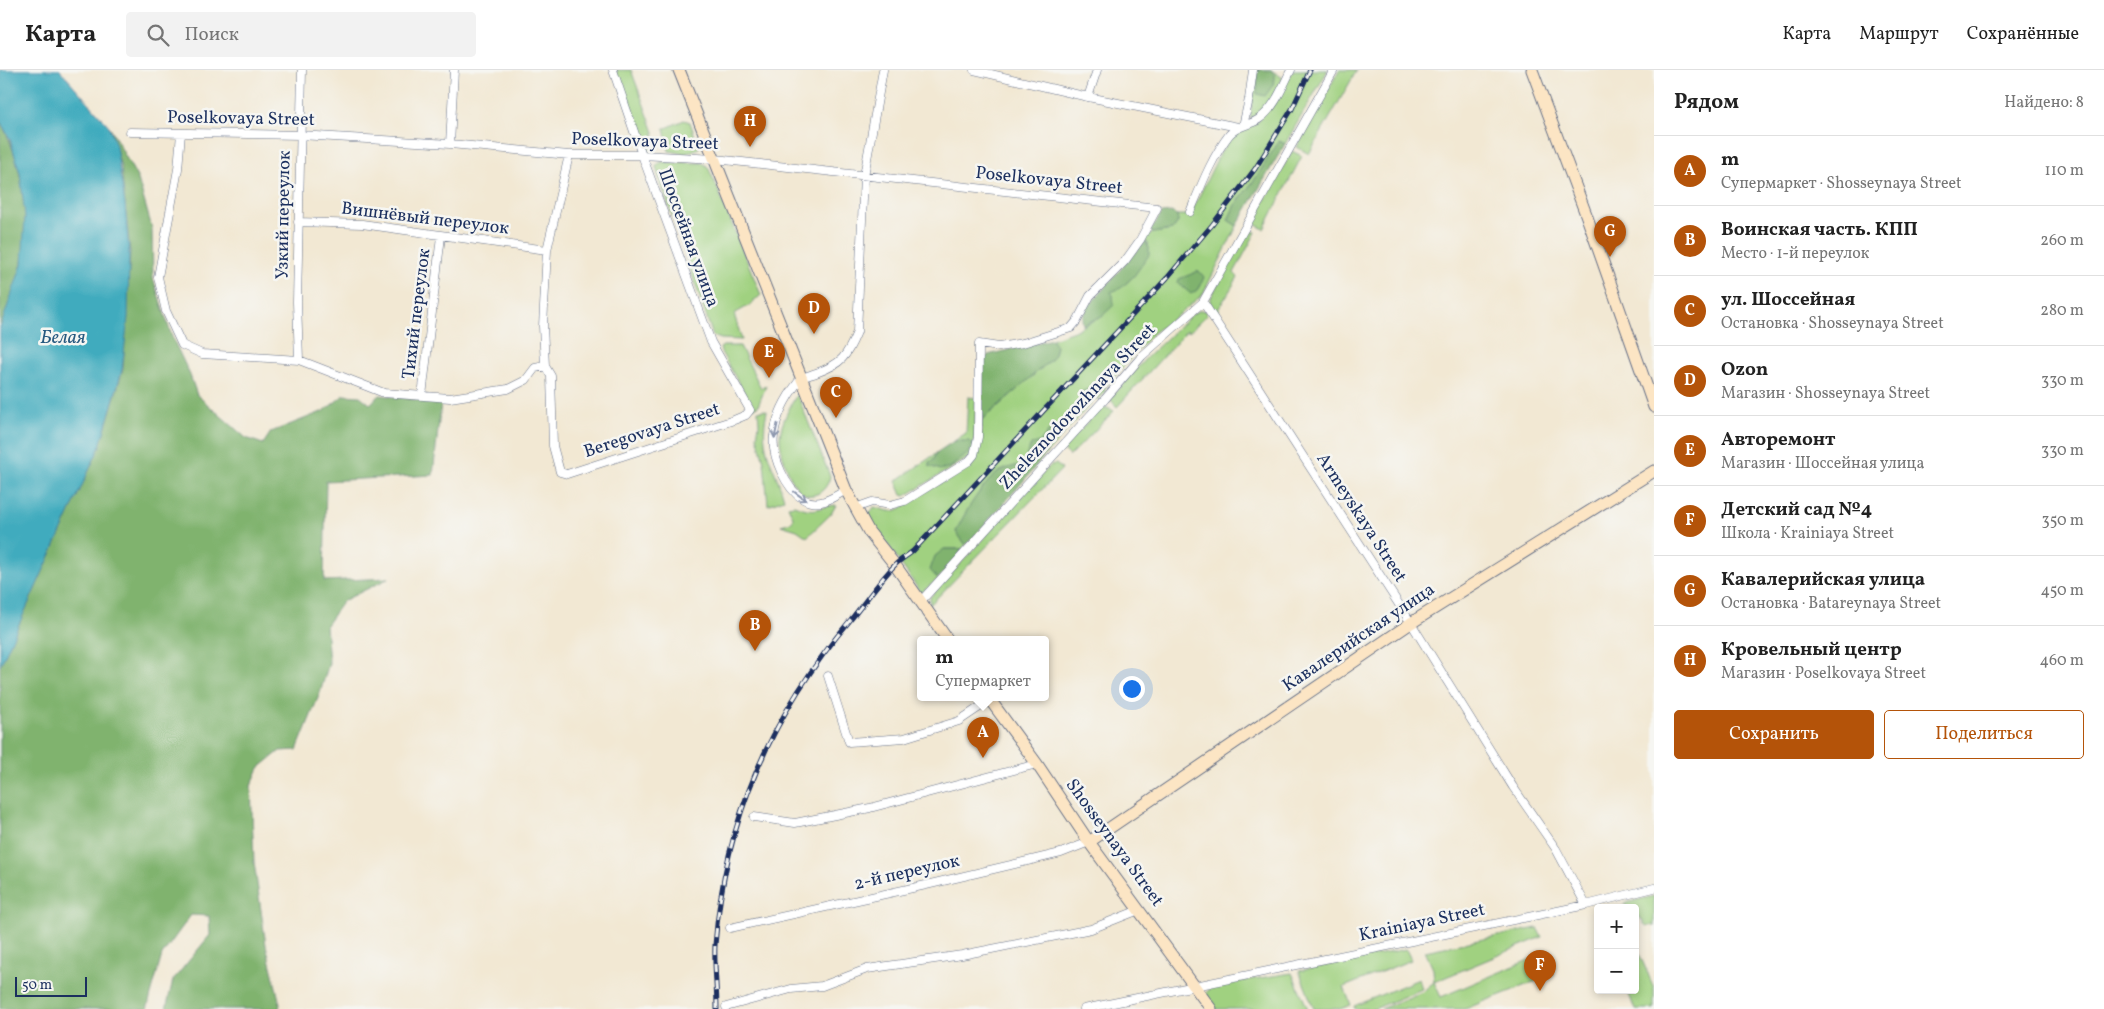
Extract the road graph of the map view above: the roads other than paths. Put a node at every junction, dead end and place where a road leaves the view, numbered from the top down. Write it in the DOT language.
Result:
graph roads {
  1 [pos="302,70"];
  2 [pos="454,70"];
  3 [pos="613,70"];
  4 [pos="679,70"];
  5 [pos="883,70"];
  6 [pos="974,70"];
  7 [pos="1097,70"];
  8 [pos="1252,70"];
  9 [pos="1291,70"];
  10 [pos="1334,70"];
  11 [pos="1532,70"];
  12 [pos="1088,97"];
  13 [pos="1240,127"];
  14 [pos="130,132"];
  15 [pos="181,133"];
  16 [pos="300,135"];
  17 [pos="450,144"];
  18 [pos="570,155"];
  19 [pos="642,155"];
  20 [pos="715,159"];
  21 [pos="864,176"];
  22 [pos="1190,212"];
  23 [pos="298,222"];
  24 [pos="441,236"];
  25 [pos="547,250"];
  26 [pos="1203,302"];
  27 [pos="299,360"];
  28 [pos="545,366"];
  29 [pos="801,378"];
  30 [pos="422,396"];
  31 [pos="1654,408"];
  32 [pos="750,410"];
  33 [pos="1654,471"];
  34 [pos="846,490"];
  35 [pos="855,508"];
  36 [pos="921,601"];
  37 [pos="1411,622"];
  38 [pos="945,636"];
  39 [pos="828,676"];
  40 [pos="985,701"];
  41 [pos="991,701"];
  42 [pos="1037,764"];
  43 [pos="754,817"];
  44 [pos="1089,842"];
  45 [pos="1654,888"];
  46 [pos="1586,905"];
  47 [pos="1140,910"];
  48 [pos="730,928"];
  49 [pos="1195,986"];
  50 [pos="726,1007"];
  51 [pos="1084,1009"];
  52 [pos="1211,1009"];
  1 -- 16 [label="street, Узкий переулок"];
  2 -- 17 [label="street"];
  3 -- 19 [label="street, Шоссейная улица"];
  4 -- 20 [label="main road"];
  5 -- 21 [label="street"];
  6 -- 12 [label="street"];
  7 -- 12 [label="street"];
  8 -- 13 [label="street"];
  9 -- 13 [label="street"];
  10 -- 26 [label="street, Zheleznodorozhnaya Street"];
  11 -- 31 [label="main road"];
  12 -- 13 [label="street"];
  13 -- 22 [label="street"];
  14 -- 15 [label="street, Poselkovaya Street"];
  15 -- 16 [label="street, Poselkovaya Street"];
  15 -- 27 [label="street"];
  16 -- 17 [label="street, Poselkovaya Street"];
  16 -- 23 [label="street, Узкий переулок"];
  17 -- 18 [label="street, Poselkovaya Street"];
  18 -- 19 [label="street, Poselkovaya Street"];
  18 -- 25 [label="street"];
  19 -- 20 [label="street, Poselkovaya Street"];
  19 -- 32 [label="street, Шоссейная улица"];
  20 -- 21 [label="street, Poselkovaya Street"];
  20 -- 29 [label="main road"];
  21 -- 29 [label="street"];
  21 -- 35 [label="street, Poselkovaya Street"];
  23 -- 24 [label="street, Вишнёвый переулок"];
  23 -- 27 [label="street, Узкий переулок"];
  24 -- 25 [label="street, Вишнёвый переулок"];
  24 -- 30 [label="street, Тихий переулок"];
  25 -- 28 [label="street"];
  26 -- 36 [label="street, Zheleznodorozhnaya Street"];
  26 -- 37 [label="street, Armeyskaya Street"];
  27 -- 30 [label="street"];
  28 -- 30 [label="street"];
  28 -- 32 [label="street, Beregovaya Street"];
  29 -- 34 [label="main road"];
  29 -- 34 [label="street, one-way"];
  33 -- 37 [label="main road, Кавалерийская улица"];
  34 -- 35 [label="main road"];
  35 -- 36 [label="main road"];
  36 -- 38 [label="main road"];
  37 -- 44 [label="main road, Кавалерийская улица"];
  37 -- 46 [label="street, Armeyskaya Street"];
  39 -- 40 [label="street"];
  41 -- 42 [label="main road, Shosseynaya Street"];
  42 -- 43 [label="street"];
  42 -- 44 [label="main road, Shosseynaya Street"];
  44 -- 47 [label="main road, Shosseynaya Street"];
  44 -- 48 [label="street, 2-й переулок"];
  45 -- 46 [label="street, Krainiaya Street"];
  46 -- 49 [label="street, Krainiaya Street"];
  47 -- 49 [label="main road, Shosseynaya Street"];
  47 -- 50 [label="street"];
  49 -- 51 [label="street, Krainiaya Street"];
  49 -- 52 [label="main road, Shosseynaya Street"];
}
